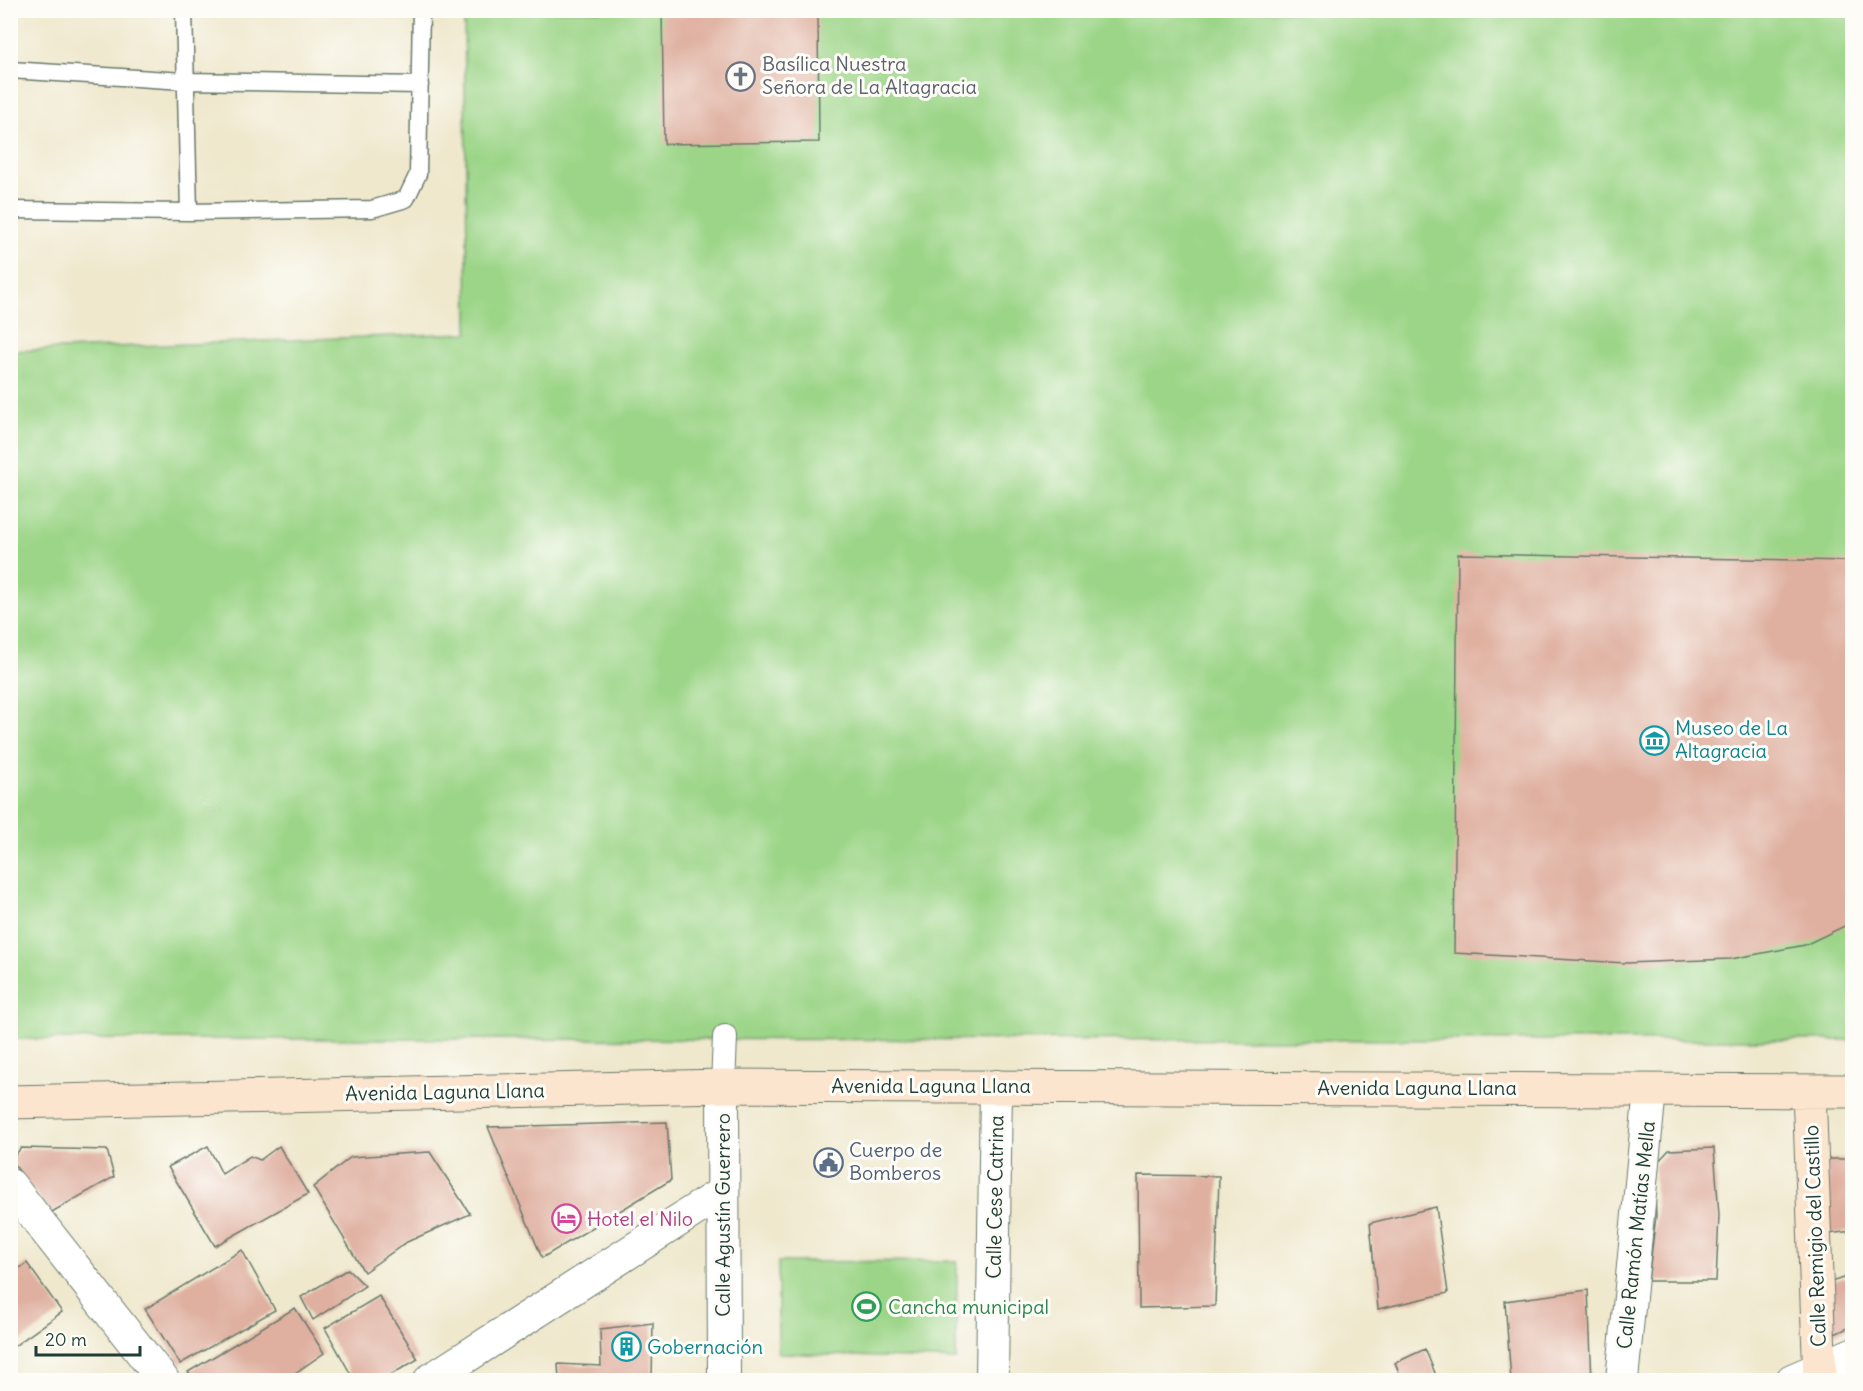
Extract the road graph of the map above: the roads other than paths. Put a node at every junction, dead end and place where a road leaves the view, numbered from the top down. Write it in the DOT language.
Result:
graph roads {
  1 [pos="184,10"];
  2 [pos="421,10"];
  3 [pos="10,70"];
  4 [pos="184,81"];
  5 [pos="420,86"];
  6 [pos="10,210"];
  7 [pos="189,212"];
  8 [pos="725,1037"];
  9 [pos="723,1086"];
  10 [pos="996,1086"];
  11 [pos="1650,1090"];
  12 [pos="1809,1091"];
  13 [pos="1852,1091"];
  14 [pos="10,1102"];
  15 [pos="10,1185"];
  16 [pos="723,1192"];
  17 [pos="1852,1354"];
  18 [pos="1811,1376"];
  19 [pos="163,1380"];
  20 [pos="430,1380"];
  21 [pos="724,1380"];
  22 [pos="992,1380"];
  23 [pos="1622,1380"];
  1 -- 4 [label="lane"];
  2 -- 5 [label="lane"];
  3 -- 4 [label="lane"];
  4 -- 5 [label="lane"];
  4 -- 7 [label="lane"];
  5 -- 7 [label="lane"];
  6 -- 7 [label="lane"];
  8 -- 9 [label="street"];
  9 -- 10 [label="main road, Avenida Laguna Llana"];
  9 -- 14 [label="main road, Avenida Laguna Llana"];
  9 -- 16 [label="street, Calle Agustín Guerrero"];
  10 -- 11 [label="main road, Avenida Laguna Llana"];
  10 -- 22 [label="street, Calle Cese Catrina"];
  11 -- 12 [label="main road, Avenida Laguna Llana"];
  11 -- 23 [label="street, Calle Ramón Matías Mella"];
  12 -- 13 [label="main road, Avenida Laguna Llana"];
  12 -- 18 [label="main road, Calle Remigio del Castillo"];
  15 -- 19 [label="street"];
  16 -- 20 [label="street"];
  16 -- 21 [label="street, Calle Agustín Guerrero"];
  17 -- 18 [label="street"];
}
